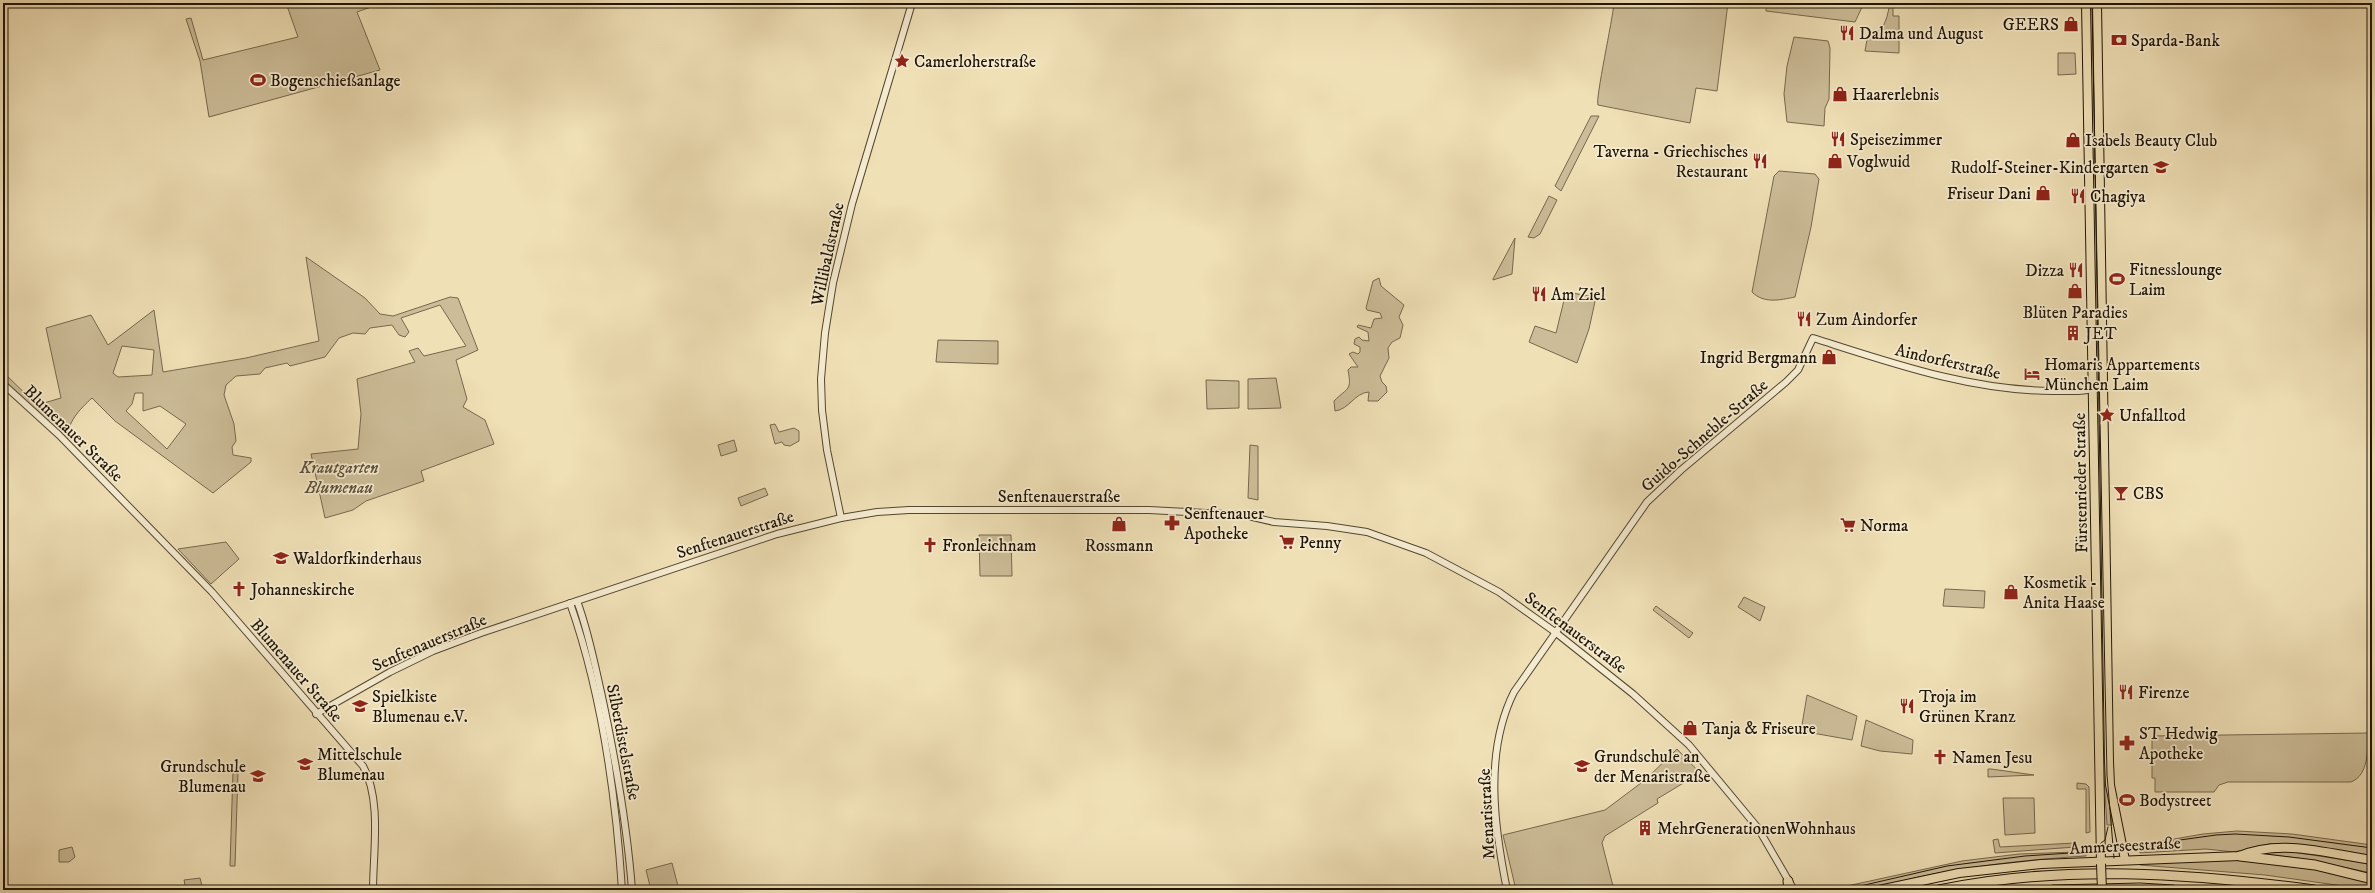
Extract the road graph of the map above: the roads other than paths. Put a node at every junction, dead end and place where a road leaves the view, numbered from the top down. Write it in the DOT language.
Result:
graph roads {
  1 [pos="912,3"];
  2 [pos="2086,3"];
  3 [pos="2097,3"];
  4 [pos="1813,338"];
  5 [pos="3,384"];
  6 [pos="2103,387"];
  7 [pos="2093,390"];
  8 [pos="841,518"];
  9 [pos="577,601"];
  10 [pos="570,603"];
  11 [pos="1555,632"];
  12 [pos="316,714"];
  13 [pos="2240,856"];
  14 [pos="2125,860"];
  15 [pos="2372,860"];
  16 [pos="2101,862"];
  17 [pos="2372,879"];
  18 [pos="1788,886"];
  19 [pos="373,890"];
  20 [pos="622,890"];
  21 [pos="632,890"];
  22 [pos="1507,890"];
  23 [pos="1794,890"];
  24 [pos="1878,890"];
  25 [pos="1939,890"];
  26 [pos="2053,890"];
  27 [pos="2102,890"];
  28 [pos="2173,890"];
  29 [pos="2314,890"];
  1 -- 8 [label="street, Willibaldstraße"];
  2 -- 7 [label="main road, Fürstenrieder Straße"];
  3 -- 6 [label="main road, Fürstenrieder Straße"];
  4 -- 7 [label="street, Aindorferstraße"];
  4 -- 11 [label="street, Guido-Schneble-Straße"];
  5 -- 12 [label="street, Blumenauer Straße"];
  6 -- 7 [label="street, Aindorferstraße"];
  6 -- 14 [label="main road, Fürstenrieder Straße"];
  7 -- 16 [label="main road, Fürstenrieder Straße"];
  8 -- 9 [label="street, Senftenauerstraße"];
  8 -- 11 [label="street, Senftenauerstraße"];
  9 -- 10 [label="street, Senftenauerstraße"];
  9 -- 21 [label="street, Silberdistelstraße"];
  10 -- 12 [label="street, Senftenauerstraße"];
  10 -- 20 [label="street, Silberdistelstraße"];
  11 -- 18 [label="street, Senftenauerstraße"];
  11 -- 22 [label="street, Menaristraße"];
  12 -- 19 [label="street, Blumenauer Straße"];
  13 -- 14 [label="main road, Ammerseestraße"];
  13 -- 15 [label="main road, Ammerseestraße"];
  13 -- 17 [label="highway"];
  14 -- 16 [label="main road, Ammerseestraße"];
  16 -- 24 [label="main road, Ammerseestraße"];
  16 -- 27 [label="main road, Fürstenrieder Straße, bridge"];
  18 -- 23 [label="street, Senftenauerstraße"];
  25 -- 29 [label="highway"];
  26 -- 28 [label="highway"];
}
